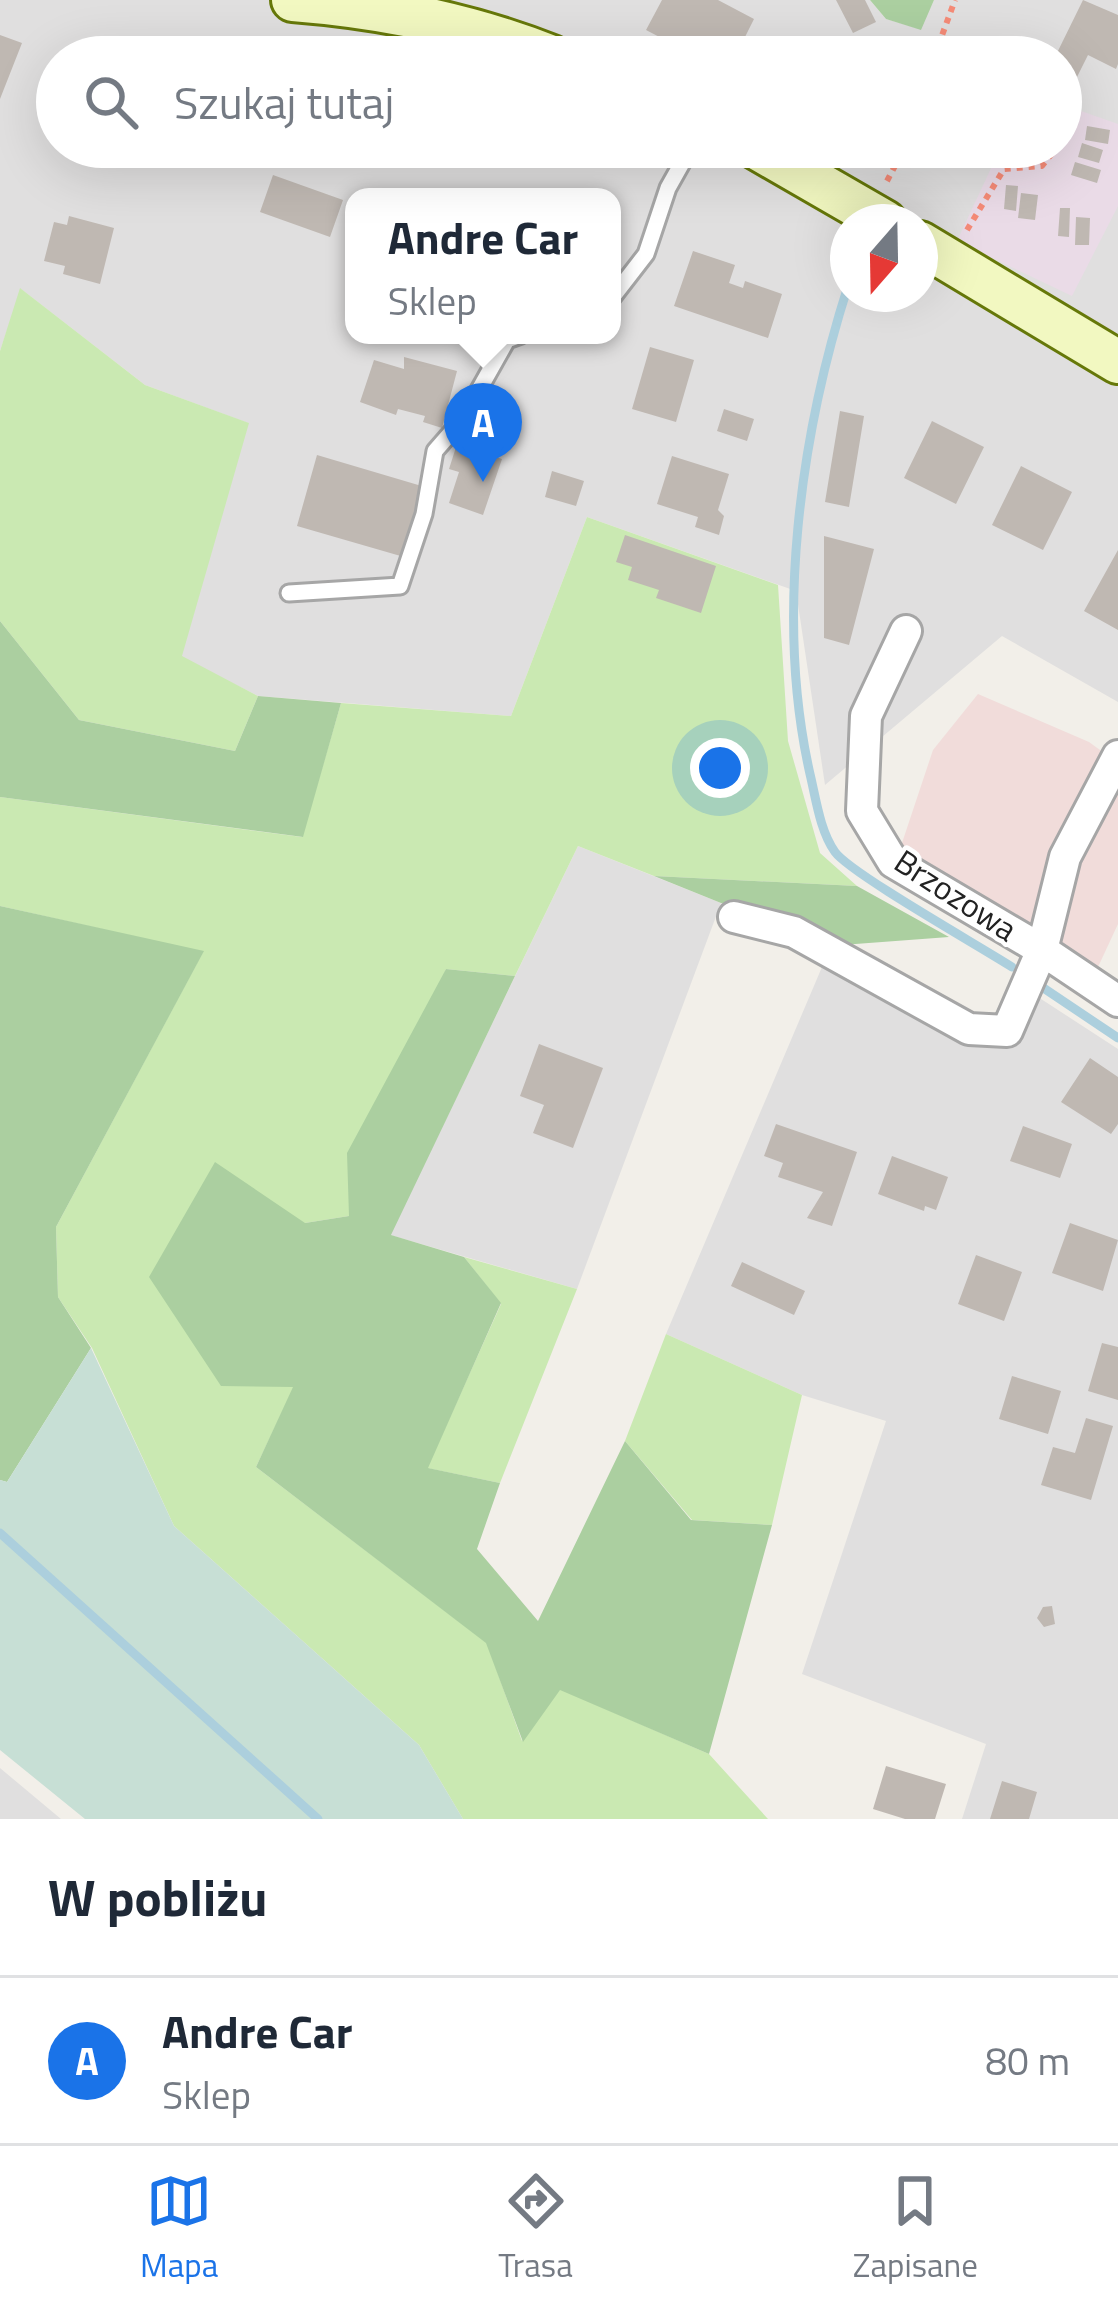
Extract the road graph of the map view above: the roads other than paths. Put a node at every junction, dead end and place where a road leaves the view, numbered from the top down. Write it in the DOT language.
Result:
graph roads {
  1 [pos="293,0"];
  2 [pos="495,36"];
  3 [pos="679,168"];
  4 [pos="792,168"];
  5 [pos="855,204"];
  6 [pos="938,254"];
  7 [pos="621,286"];
  8 [pos="505,344"];
  9 [pos="1118,362"];
  10 [pos="290,593"];
  11 [pos="906,631"];
  12 [pos="1118,755"];
  13 [pos="734,916"];
  14 [pos="1042,950"];
  15 [pos="1118,1001"];
  1 -- 2 [label="street"];
  3 -- 7 [label="lane"];
  4 -- 5 [label="street"];
  6 -- 9 [label="street"];
  8 -- 10 [label="lane"];
  11 -- 14 [label="street, Brzozowa"];
  12 -- 14 [label="street, Brzozowa"];
  13 -- 14 [label="street, Brzozowa"];
  14 -- 15 [label="street, Brzozowa"];
}
